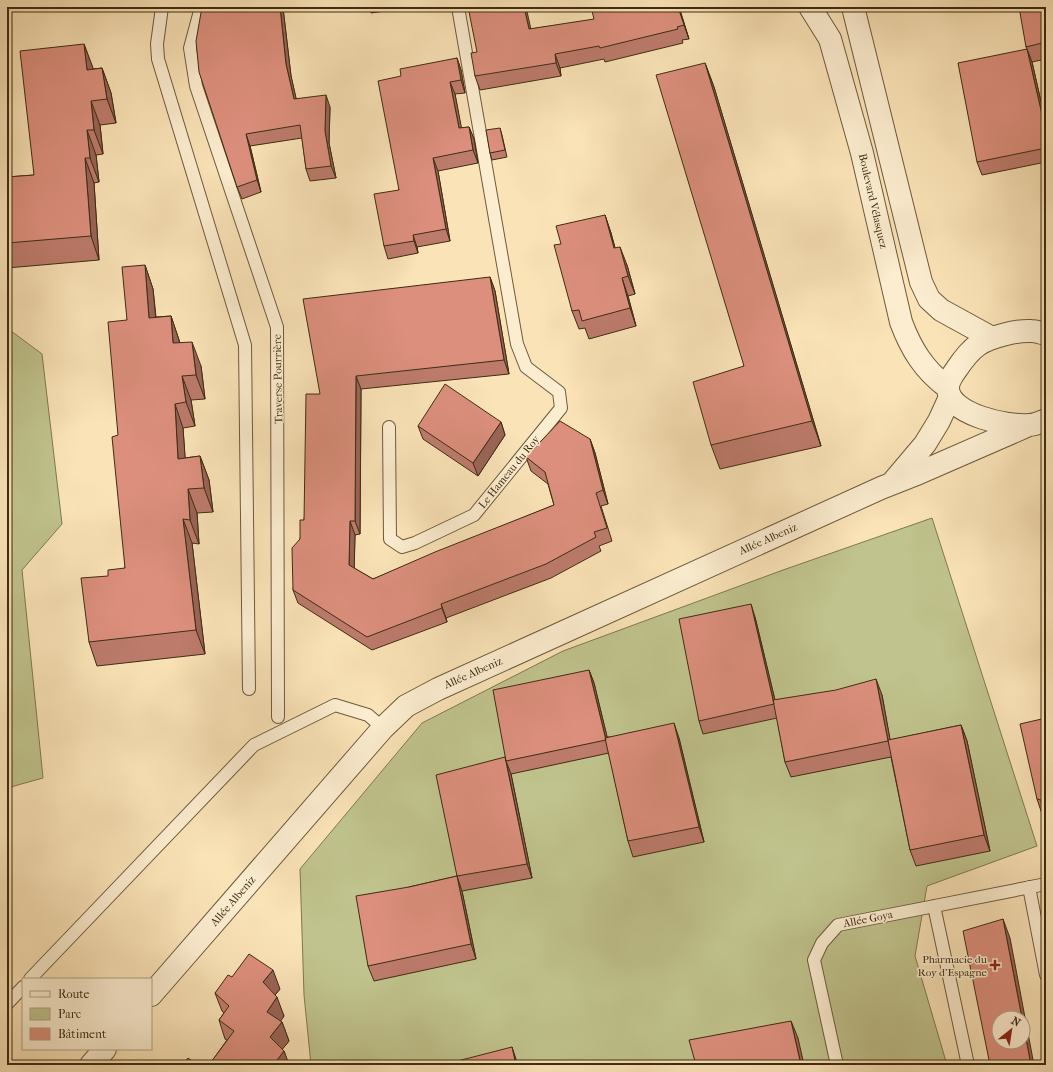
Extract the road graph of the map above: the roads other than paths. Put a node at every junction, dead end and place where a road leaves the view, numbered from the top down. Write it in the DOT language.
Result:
graph roads {
  1 [pos="162,7"];
  2 [pos="201,7"];
  3 [pos="458,7"];
  4 [pos="810,7"];
  5 [pos="853,7"];
  6 [pos="1041,331"];
  7 [pos="992,338"];
  8 [pos="948,392"];
  9 [pos="1040,423"];
  10 [pos="389,427"];
  11 [pos="892,483"];
  12 [pos="249,688"];
  13 [pos="278,717"];
  14 [pos="383,728"];
  15 [pos="1046,884"];
  16 [pos="1029,887"];
  17 [pos="934,906"];
  18 [pos="1046,975"];
  19 [pos="31,978"];
  20 [pos="22,988"];
  21 [pos="152,995"];
  22 [pos="7,1004"];
  23 [pos="103,1050"];
  24 [pos="91,1065"];
  25 [pos="837,1065"];
  26 [pos="968,1065"];
  1 -- 12 [label="lane"];
  2 -- 13 [label="lane, Traverse Pourrière"];
  3 -- 10 [label="lane, Le Hameau du Roy"];
  4 -- 8 [label="street, Boulevard Vélasquez"];
  5 -- 7 [label="street"];
  6 -- 7 [label="street, Allée Albeniz"];
  7 -- 8 [label="street, Allée Albeniz"];
  8 -- 9 [label="street, Boulevard Vélasquez"];
  8 -- 11 [label="street, Allée Albeniz"];
  9 -- 11 [label="street, Allée Albeniz"];
  11 -- 14 [label="street, Allée Albeniz"];
  14 -- 19 [label="lane"];
  14 -- 21 [label="street, Allée Albeniz"];
  15 -- 16 [label="lane, Allée Goya"];
  16 -- 17 [label="lane, Allée Goya"];
  16 -- 18 [label="lane"];
  17 -- 25 [label="lane, Allée Goya"];
  17 -- 26 [label="lane"];
  20 -- 22 [label="lane"];
  23 -- 24 [label="street"];
}
